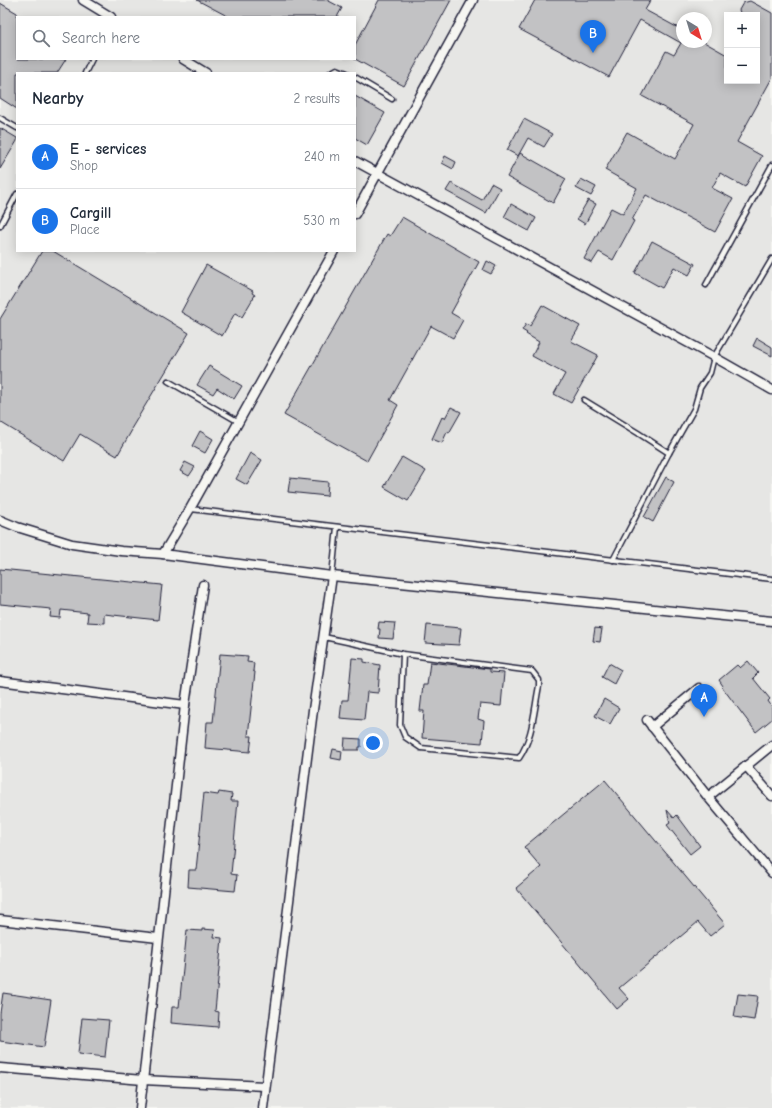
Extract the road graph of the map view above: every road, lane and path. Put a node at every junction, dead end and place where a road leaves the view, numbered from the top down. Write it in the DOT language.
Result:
graph roads {
  1 [pos="83,0"];
  2 [pos="473,0"];
  3 [pos="110,16"];
  4 [pos="92,60"];
  5 [pos="185,60"];
  6 [pos="86,72"];
  7 [pos="204,72"];
  8 [pos="332,72"];
  9 [pos="344,72"];
  10 [pos="356,79"];
  11 [pos="392,99"];
  12 [pos="0,118"];
  13 [pos="16,127"];
  14 [pos="356,162"];
  15 [pos="772,165"];
  16 [pos="377,174"];
  17 [pos="16,196"];
  18 [pos="356,212"];
  19 [pos="0,226"];
  20 [pos="333,252"];
  21 [pos="772,259"];
  22 [pos="706,285"];
  23 [pos="714,357"];
  24 [pos="168,381"];
  25 [pos="772,390"];
  26 [pos="584,400"];
  27 [pos="239,422"];
  28 [pos="669,453"];
  29 [pos="190,509"];
  30 [pos="0,520"];
  31 [pos="337,526"];
  32 [pos="163,554"];
  33 [pos="613,560"];
  34 [pos="332,576"];
  35 [pos="772,579"];
  36 [pos="204,585"];
  37 [pos="772,621"];
  38 [pos="323,637"];
  39 [pos="402,654"];
  40 [pos="0,681"];
  41 [pos="699,688"];
  42 [pos="185,705"];
  43 [pos="647,720"];
  44 [pos="652,727"];
  45 [pos="772,745"];
  46 [pos="746,766"];
  47 [pos="772,796"];
  48 [pos="708,797"];
  49 [pos="772,873"];
  50 [pos="0,920"];
  51 [pos="158,938"];
  52 [pos="0,1068"];
  53 [pos="143,1080"];
  54 [pos="265,1086"];
  55 [pos="140,1108"];
  56 [pos="262,1108"];
  1 -- 3 [label="street"];
  2 -- 16 [label="street"];
  4 -- 6 [label="lane"];
  5 -- 7 [label="street"];
  8 -- 9 [label="lane"];
  10 -- 11 [label="lane"];
  12 -- 13 [label="lane"];
  14 -- 16 [label="street"];
  15 -- 22 [label="lane"];
  16 -- 18 [label="street"];
  16 -- 23 [label="street"];
  17 -- 19 [label="lane"];
  20 -- 27 [label="street"];
  21 -- 23 [label="lane"];
  23 -- 25 [label="street"];
  23 -- 28 [label="lane"];
  24 -- 27 [label="lane"];
  26 -- 28 [label="lane"];
  27 -- 29 [label="street"];
  28 -- 33 [label="lane"];
  29 -- 31 [label="lane"];
  29 -- 32 [label="street"];
  30 -- 32 [label="street"];
  31 -- 33 [label="lane"];
  31 -- 34 [label="lane"];
  32 -- 34 [label="street"];
  33 -- 35 [label="lane"];
  34 -- 37 [label="street"];
  34 -- 38 [label="street"];
  36 -- 42 [label="street"];
  38 -- 39 [label="lane"];
  38 -- 54 [label="street"];
  39 -- 39 [label="lane"];
  40 -- 42 [label="street"];
  41 -- 44 [label="street"];
  42 -- 51 [label="street"];
  43 -- 44 [label="street"];
  44 -- 48 [label="street"];
  45 -- 46 [label="street"];
  46 -- 47 [label="street"];
  46 -- 48 [label="street"];
  48 -- 49 [label="street"];
  50 -- 51 [label="street"];
  51 -- 53 [label="street"];
  52 -- 53 [label="street"];
  53 -- 54 [label="street"];
  53 -- 55 [label="street"];
  54 -- 56 [label="street"];
}
